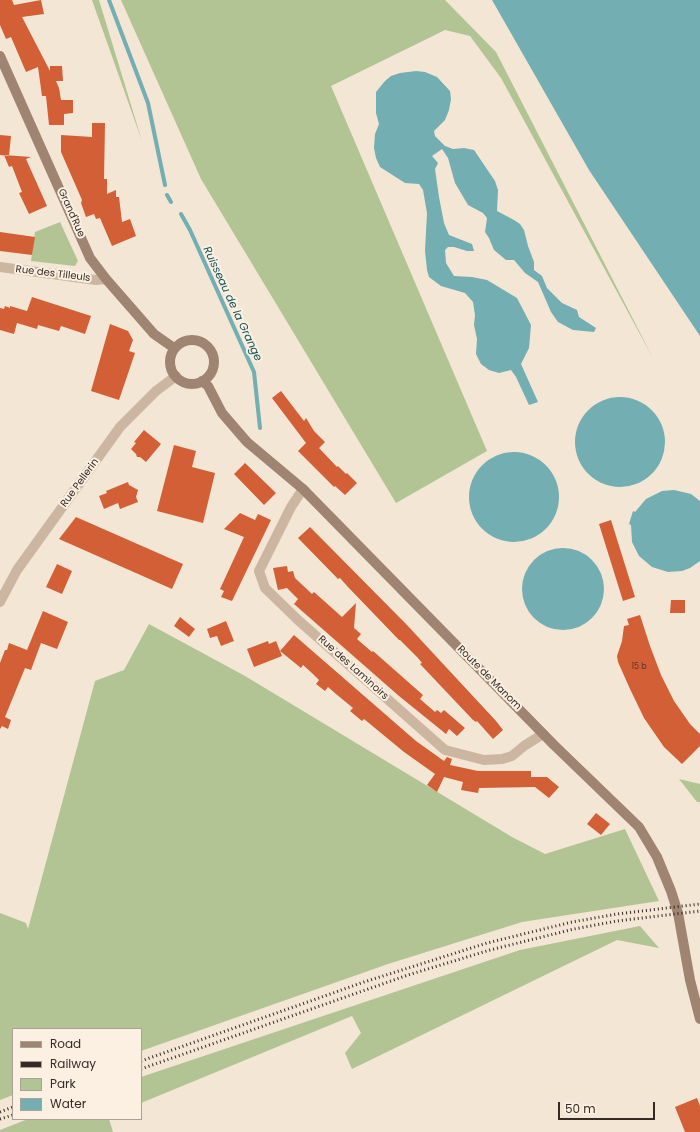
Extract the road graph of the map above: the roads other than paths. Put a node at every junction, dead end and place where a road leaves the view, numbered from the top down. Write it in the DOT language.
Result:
graph roads {
  1 [pos="0,56"];
  2 [pos="0,267"];
  3 [pos="106,279"];
  4 [pos="174,348"];
  5 [pos="176,376"];
  6 [pos="202,381"];
  7 [pos="303,489"];
  8 [pos="0,602"];
  9 [pos="543,734"];
  10 [pos="700,1019"];
  1 -- 3 [label="street, Grand'Rue"];
  2 -- 3 [label="street, Rue des Tilleuls"];
  3 -- 4 [label="street, Grand'Rue"];
  4 -- 5 [label="street"];
  4 -- 6 [label="street"];
  5 -- 6 [label="street"];
  5 -- 8 [label="street, Rue Pellerin"];
  6 -- 7 [label="street, Route de Manom"];
  7 -- 9 [label="street, Route de Manom"];
  7 -- 9 [label="street, Rue des Laminoirs"];
  9 -- 10 [label="street, Route de Manom"];
}
